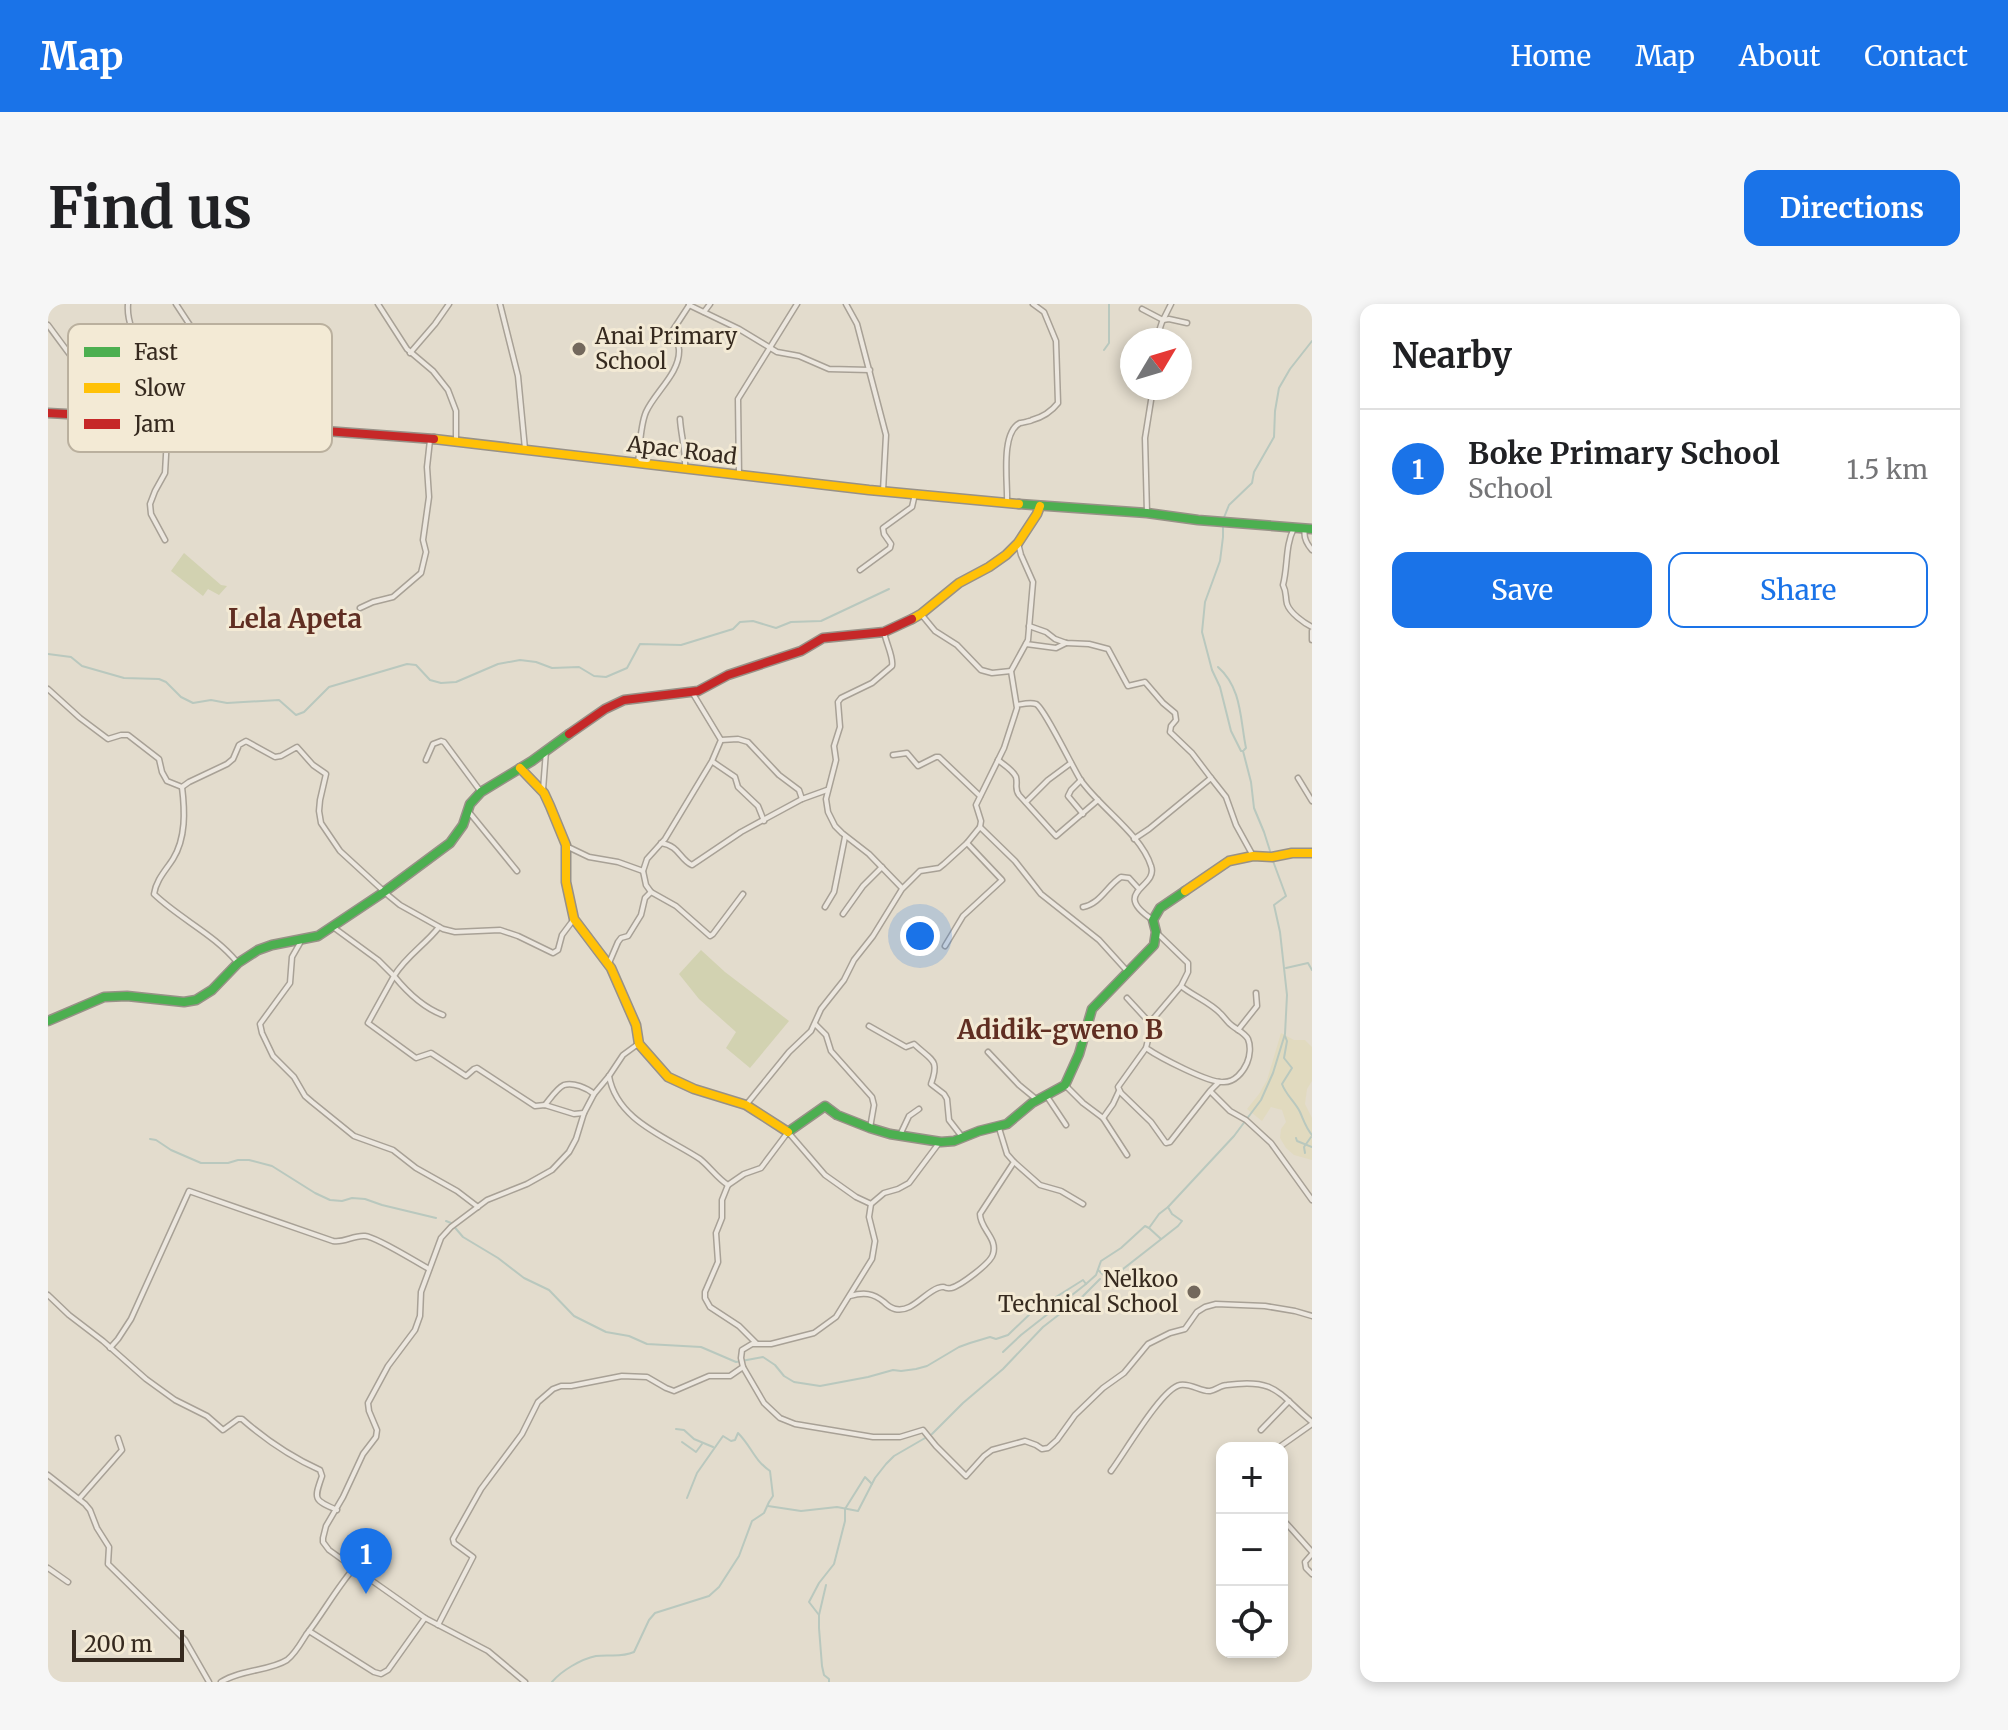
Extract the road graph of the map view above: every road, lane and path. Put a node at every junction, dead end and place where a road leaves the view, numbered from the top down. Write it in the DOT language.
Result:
graph roads {
  1 [pos="128,304"];
  2 [pos="176,304"];
  3 [pos="378,304"];
  4 [pos="449,304"];
  5 [pos="500,304"];
  6 [pos="689,304"];
  7 [pos="710,304"];
  8 [pos="797,304"];
  9 [pos="846,304"];
  10 [pos="1033,304"];
  11 [pos="1171,304"];
  12 [pos="1142,309"];
  13 [pos="704,312"];
  14 [pos="1163,320"];
  15 [pos="1187,323"];
  16 [pos="130,324"];
  17 [pos="189,324"];
  18 [pos="48,325"];
  19 [pos="1160,328"];
  20 [pos="770,349"];
  21 [pos="68,352"];
  22 [pos="410,353"];
  23 [pos="870,370"];
  24 [pos="1151,400"];
  25 [pos="48,413"];
  26 [pos="68,414"];
  27 [pos="680,419"];
  28 [pos="332,432"];
  29 [pos="430,440"];
  30 [pos="456,441"];
  31 [pos="525,449"];
  32 [pos="165,452"];
  33 [pos="638,463"];
  34 [pos="685,469"];
  35 [pos="739,475"];
  36 [pos="883,491"];
  37 [pos="915,494"];
  38 [pos="1007,502"];
  39 [pos="1040,506"];
  40 [pos="1147,513"];
  41 [pos="1294,528"];
  42 [pos="1308,529"];
  43 [pos="165,540"];
  44 [pos="1018,543"];
  45 [pos="1312,550"];
  46 [pos="860,570"];
  47 [pos="360,608"];
  48 [pos="921,614"];
  49 [pos="1029,626"];
  50 [pos="1312,629"];
  51 [pos="884,632"];
  52 [pos="1312,640"];
  53 [pos="1066,643"];
  54 [pos="1026,644"];
  55 [pos="1011,671"];
  56 [pos="48,689"];
  57 [pos="692,692"];
  58 [pos="1017,705"];
  59 [pos="721,740"];
  60 [pos="546,750"];
  61 [pos="893,755"];
  62 [pos="426,760"];
  63 [pos="998,760"];
  64 [pos="712,761"];
  65 [pos="1071,763"];
  66 [pos="520,768"];
  67 [pos="1211,778"];
  68 [pos="1298,778"];
  69 [pos="1081,780"];
  70 [pos="182,787"];
  71 [pos="828,790"];
  72 [pos="481,792"];
  73 [pos="544,793"];
  74 [pos="980,796"];
  75 [pos="802,799"];
  76 [pos="1098,800"];
  77 [pos="1312,801"];
  78 [pos="1026,802"];
  79 [pos="468,810"];
  80 [pos="1083,814"];
  81 [pos="764,821"];
  82 [pos="980,827"];
  83 [pos="845,837"];
  84 [pos="1134,839"];
  85 [pos="661,843"];
  86 [pos="967,843"];
  87 [pos="566,845"];
  88 [pos="1312,853"];
  89 [pos="1253,856"];
  90 [pos="882,867"];
  91 [pos="517,871"];
  92 [pos="643,871"];
  93 [pos="902,889"];
  94 [pos="1139,889"];
  95 [pos="384,892"];
  96 [pos="651,892"];
  97 [pos="743,894"];
  98 [pos="825,907"];
  99 [pos="1083,907"];
  100 [pos="843,914"];
  101 [pos="574,919"];
  102 [pos="1153,920"];
  103 [pos="332,926"];
  104 [pos="439,927"];
  105 [pos="1156,932"];
  106 [pos="301,941"];
  107 [pos="945,946"];
  108 [pos="609,963"];
  109 [pos="239,964"];
  110 [pos="1128,972"];
  111 [pos="394,976"];
  112 [pos="1181,986"];
  113 [pos="1256,993"];
  114 [pos="1127,998"];
  115 [pos="443,1015"];
  116 [pos="48,1021"];
  117 [pos="815,1024"];
  118 [pos="1151,1024"];
  119 [pos="869,1026"];
  120 [pos="1238,1030"];
  121 [pos="639,1044"];
  122 [pos="1146,1048"];
  123 [pos="988,1052"];
  124 [pos="609,1076"];
  125 [pos="1219,1082"];
  126 [pos="1065,1085"];
  127 [pos="1119,1091"];
  128 [pos="1210,1091"];
  129 [pos="594,1094"];
  130 [pos="1042,1098"];
  131 [pos="545,1105"];
  132 [pos="746,1105"];
  133 [pos="919,1109"];
  134 [pos="584,1113"];
  135 [pos="1103,1118"];
  136 [pos="1066,1125"];
  137 [pos="999,1127"];
  138 [pos="870,1128"];
  139 [pos="788,1132"];
  140 [pos="900,1135"];
  141 [pos="963,1138"];
  142 [pos="941,1142"];
  143 [pos="1127,1155"];
  144 [pos="1014,1162"];
  145 [pos="728,1185"];
  146 [pos="1312,1200"];
  147 [pos="871,1204"];
  148 [pos="1083,1204"];
  149 [pos="478,1207"];
  150 [pos="429,1269"];
  151 [pos="48,1295"];
  152 [pos="848,1296"];
  153 [pos="1312,1316"];
  154 [pos="756,1343"];
  155 [pos="110,1348"];
  156 [pos="743,1367"];
  157 [pos="1289,1401"];
  158 [pos="1312,1423"];
  159 [pos="1261,1430"];
  160 [pos="118,1438"];
  161 [pos="1286,1442"];
  162 [pos="1111,1471"];
  163 [pos="48,1475"];
  164 [pos="79,1499"];
  165 [pos="337,1510"];
  166 [pos="1288,1525"];
  167 [pos="1312,1553"];
  168 [pos="48,1568"];
  169 [pos="354,1568"];
  170 [pos="1312,1574"];
  171 [pos="68,1582"];
  172 [pos="425,1618"];
  173 [pos="438,1625"];
  174 [pos="309,1631"];
  175 [pos="209,1682"];
  176 [pos="221,1682"];
  177 [pos="525,1682"];
  1 -- 16 [label="street"];
  2 -- 17 [label="street"];
  3 -- 22 [label="street"];
  4 -- 22 [label="street"];
  5 -- 31 [label="street"];
  6 -- 13 [label="street"];
  6 -- 33 [label="street"];
  7 -- 13 [label="street"];
  8 -- 20 [label="street"];
  9 -- 23 [label="street"];
  10 -- 38 [label="street"];
  11 -- 14 [label="street"];
  12 -- 14 [label="street"];
  13 -- 20 [label="street"];
  14 -- 15 [label="street"];
  14 -- 19 [label="street"];
  18 -- 21 [label="street"];
  20 -- 23 [label="street"];
  20 -- 35 [label="street"];
  22 -- 30 [label="street"];
  23 -- 36 [label="street"];
  24 -- 40 [label="street"];
  25 -- 26 [label="street, Apac Road"];
  27 -- 34 [label="street"];
  28 -- 29 [label="street, Apac Road"];
  29 -- 30 [label="street, Apac Road"];
  29 -- 47 [label="street"];
  30 -- 31 [label="street, Apac Road"];
  31 -- 33 [label="street, Apac Road"];
  32 -- 43 [label="street"];
  33 -- 34 [label="street, Apac Road"];
  34 -- 35 [label="street, Apac Road"];
  35 -- 36 [label="street, Apac Road"];
  36 -- 37 [label="street, Apac Road"];
  37 -- 38 [label="street, Apac Road"];
  37 -- 46 [label="street"];
  38 -- 39 [label="street, Apac Road"];
  39 -- 40 [label="street, Apac Road"];
  39 -- 44 [label="street"];
  40 -- 41 [label="street, Apac Road"];
  41 -- 42 [label="street, Apac Road"];
  41 -- 50 [label="street"];
  42 -- 45 [label="street"];
  44 -- 48 [label="street"];
  44 -- 49 [label="street"];
  48 -- 51 [label="street"];
  48 -- 55 [label="street"];
  49 -- 53 [label="street"];
  49 -- 54 [label="street"];
  50 -- 52 [label="street"];
  51 -- 57 [label="street"];
  51 -- 71 [label="street"];
  53 -- 54 [label="street"];
  53 -- 67 [label="street"];
  54 -- 55 [label="street"];
  55 -- 58 [label="street"];
  56 -- 70 [label="street"];
  57 -- 59 [label="street"];
  57 -- 60 [label="street"];
  58 -- 63 [label="street"];
  58 -- 65 [label="street"];
  59 -- 64 [label="street"];
  59 -- 75 [label="street"];
  60 -- 66 [label="street"];
  60 -- 73 [label="street"];
  61 -- 74 [label="street"];
  62 -- 72 [label="street"];
  63 -- 74 [label="street"];
  63 -- 78 [label="street"];
  64 -- 81 [label="street"];
  64 -- 85 [label="street"];
  65 -- 69 [label="street"];
  65 -- 78 [label="street"];
  66 -- 72 [label="street"];
  66 -- 73 [label="street"];
  67 -- 84 [label="street"];
  67 -- 89 [label="street"];
  68 -- 77 [label="street"];
  69 -- 76 [label="street"];
  69 -- 80 [label="street"];
  70 -- 95 [label="street"];
  70 -- 109 [label="street"];
  71 -- 75 [label="street"];
  71 -- 83 [label="street"];
  72 -- 79 [label="street"];
  73 -- 87 [label="street"];
  74 -- 82 [label="street"];
  75 -- 81 [label="street"];
  76 -- 80 [label="street"];
  76 -- 84 [label="street"];
  78 -- 80 [label="street"];
  79 -- 91 [label="street"];
  79 -- 95 [label="street"];
  81 -- 85 [label="street"];
  82 -- 86 [label="street"];
  82 -- 110 [label="street"];
  83 -- 90 [label="street"];
  83 -- 98 [label="street"];
  84 -- 94 [label="street"];
  85 -- 92 [label="street"];
  86 -- 93 [label="street"];
  86 -- 107 [label="street"];
  87 -- 92 [label="street"];
  87 -- 101 [label="street"];
  88 -- 89 [label="street"];
  89 -- 102 [label="street"];
  90 -- 93 [label="street"];
  90 -- 100 [label="street"];
  92 -- 96 [label="street"];
  93 -- 117 [label="street"];
  94 -- 99 [label="street"];
  94 -- 102 [label="street"];
  95 -- 103 [label="street"];
  95 -- 104 [label="street"];
  96 -- 97 [label="street"];
  96 -- 108 [label="street"];
  101 -- 104 [label="street"];
  101 -- 108 [label="street"];
  102 -- 105 [label="street"];
  103 -- 106 [label="street"];
  103 -- 111 [label="street"];
  104 -- 111 [label="street"];
  105 -- 110 [label="street"];
  105 -- 112 [label="street"];
  106 -- 109 [label="street"];
  106 -- 149 [label="street"];
  108 -- 121 [label="street"];
  109 -- 116 [label="street"];
  110 -- 126 [label="street"];
  111 -- 115 [label="street"];
  111 -- 131 [label="street"];
  112 -- 118 [label="street"];
  112 -- 120 [label="street"];
  113 -- 120 [label="street"];
  114 -- 118 [label="street"];
  117 -- 132 [label="street"];
  117 -- 138 [label="street"];
  118 -- 122 [label="street"];
  119 -- 141 [label="street"];
  120 -- 125 [label="street"];
  121 -- 124 [label="street"];
  121 -- 132 [label="street"];
  122 -- 125 [label="street"];
  122 -- 127 [label="street"];
  123 -- 130 [label="street"];
  124 -- 129 [label="street"];
  124 -- 145 [label="street"];
  125 -- 128 [label="street"];
  126 -- 130 [label="street"];
  126 -- 135 [label="street"];
  127 -- 128 [label="street"];
  127 -- 135 [label="street"];
  128 -- 146 [label="street"];
  129 -- 131 [label="street"];
  129 -- 134 [label="street"];
  130 -- 136 [label="street"];
  130 -- 137 [label="street"];
  131 -- 134 [label="street"];
  132 -- 139 [label="street"];
  133 -- 140 [label="street"];
  134 -- 149 [label="street"];
  135 -- 143 [label="street"];
  137 -- 141 [label="street"];
  137 -- 144 [label="street"];
  138 -- 139 [label="street"];
  138 -- 140 [label="street"];
  139 -- 145 [label="street"];
  139 -- 147 [label="street"];
  140 -- 142 [label="street"];
  141 -- 142 [label="street"];
  142 -- 147 [label="street"];
  144 -- 148 [label="street"];
  144 -- 152 [label="street"];
  145 -- 154 [label="street"];
  147 -- 152 [label="street"];
  149 -- 150 [label="street"];
  150 -- 155 [label="street"];
  150 -- 165 [label="street"];
  151 -- 155 [label="street"];
  152 -- 154 [label="street"];
  153 -- 156 [label="street"];
  154 -- 156 [label="street"];
  155 -- 165 [label="street"];
  156 -- 173 [label="street"];
  157 -- 158 [label="street"];
  157 -- 159 [label="street"];
  157 -- 162 [label="street"];
  158 -- 161 [label="street"];
  160 -- 164 [label="street"];
  163 -- 164 [label="street"];
  164 -- 175 [label="street"];
  165 -- 169 [label="street"];
  166 -- 167 [label="street"];
  167 -- 170 [label="street"];
  168 -- 171 [label="street"];
  169 -- 172 [label="street"];
  169 -- 174 [label="street"];
  172 -- 173 [label="street"];
  172 -- 174 [label="street"];
  173 -- 177 [label="street"];
  174 -- 176 [label="street"];
}
